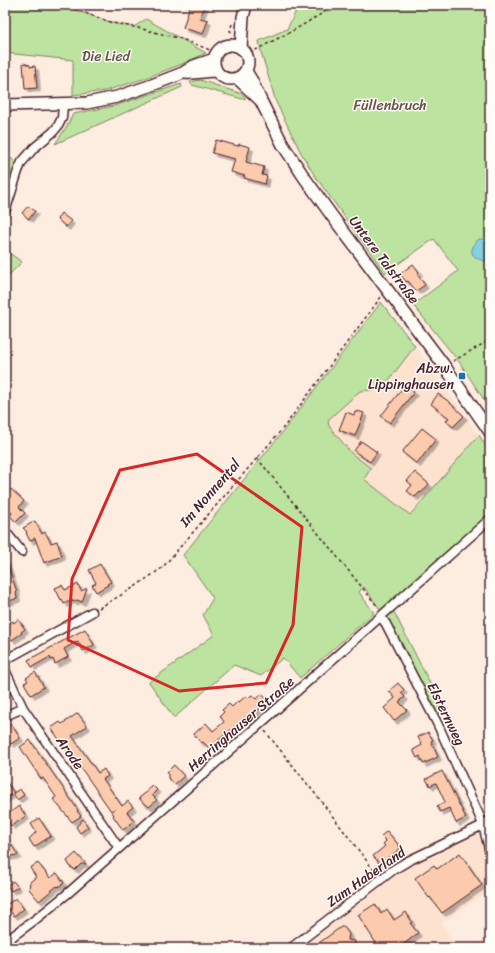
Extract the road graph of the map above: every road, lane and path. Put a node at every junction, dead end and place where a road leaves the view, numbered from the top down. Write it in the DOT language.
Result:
graph roads {
  1 [pos="63,5"];
  2 [pos="246,5"];
  3 [pos="336,5"];
  4 [pos="235,46"];
  5 [pos="252,52"];
  6 [pos="213,54"];
  7 [pos="216,71"];
  8 [pos="246,71"];
  9 [pos="183,73"];
  10 [pos="237,78"];
  11 [pos="261,100"];
  12 [pos="63,104"];
  13 [pos="5,105"];
  14 [pos="5,212"];
  15 [pos="387,290"];
  16 [pos="490,340"];
  17 [pos="443,364"];
  18 [pos="490,432"];
  19 [pos="257,458"];
  20 [pos="490,519"];
  21 [pos="5,531"];
  22 [pos="22,552"];
  23 [pos="92,612"];
  24 [pos="381,617"];
  25 [pos="5,660"];
  26 [pos="5,670"];
  27 [pos="23,708"];
  28 [pos="5,716"];
  29 [pos="260,724"];
  30 [pos="486,822"];
  31 [pos="119,848"];
  32 [pos="490,853"];
  33 [pos="381,880"];
  34 [pos="5,942"];
  35 [pos="291,948"];
  1 -- 6 [label="path"];
  2 -- 4 [label="street"];
  3 -- 5 [label="path"];
  4 -- 6 [label="street"];
  4 -- 8 [label="street"];
  6 -- 7 [label="street"];
  6 -- 9 [label="street"];
  7 -- 9 [label="street"];
  7 -- 10 [label="street"];
  8 -- 10 [label="street"];
  8 -- 11 [label="street, Untere Talstraße"];
  9 -- 12 [label="street"];
  10 -- 11 [label="street, Untere Talstraße"];
  11 -- 15 [label="street, Untere Talstraße"];
  12 -- 13 [label="street"];
  12 -- 14 [label="street"];
  15 -- 17 [label="street, Untere Talstraße"];
  15 -- 19 [label="path, Im Nonnental"];
  16 -- 17 [label="path"];
  17 -- 18 [label="street, Untere Talstraße"];
  19 -- 23 [label="path, Im Nonnental"];
  19 -- 24 [label="path"];
  20 -- 24 [label="street, Herringhauser Straße"];
  21 -- 22 [label="street"];
  23 -- 25 [label="street"];
  24 -- 29 [label="street, Herringhauser Straße"];
  24 -- 30 [label="street, Elsternweg"];
  26 -- 27 [label="street, Arode"];
  27 -- 28 [label="street"];
  27 -- 31 [label="street, Arode"];
  29 -- 31 [label="street, Herringhauser Straße"];
  29 -- 33 [label="path"];
  30 -- 32 [label="street"];
  30 -- 33 [label="street, Zum Haberland"];
  31 -- 34 [label="street, Herringhauser Straße"];
  33 -- 35 [label="street, Zum Haberland"];
}
